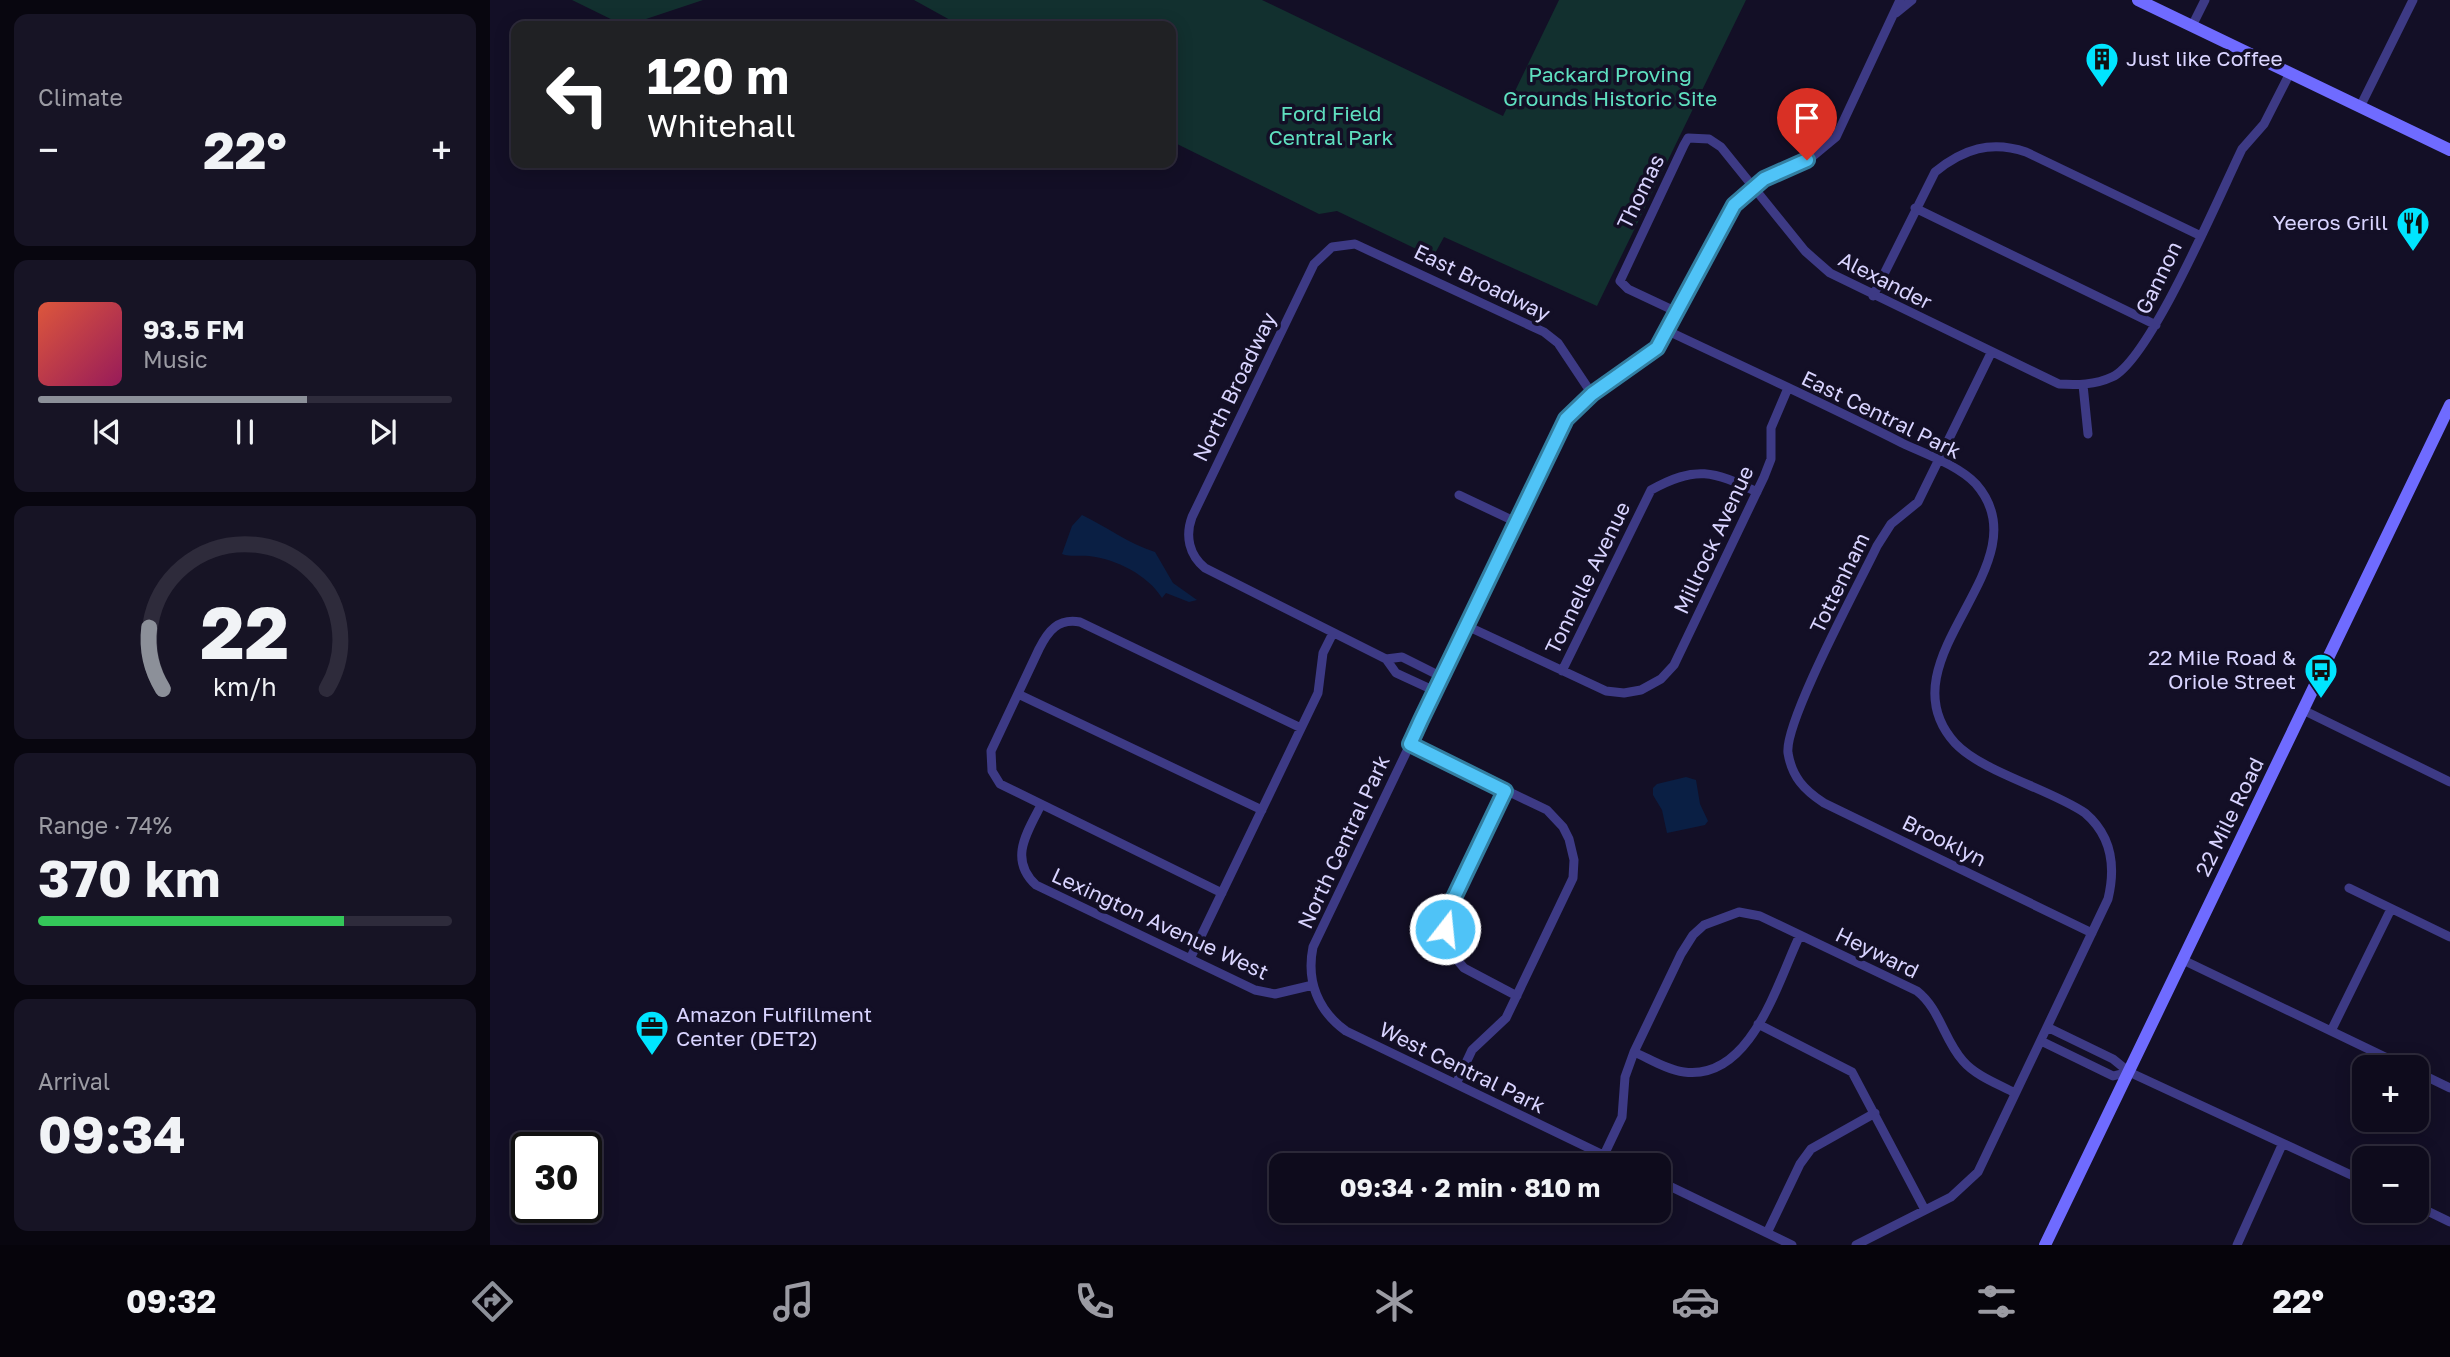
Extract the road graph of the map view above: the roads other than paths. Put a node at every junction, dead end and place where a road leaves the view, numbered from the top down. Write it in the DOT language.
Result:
graph roads {
  1 [pos="1900,0"];
  2 [pos="1912,0"];
  3 [pos="2138,0"];
  4 [pos="2205,0"];
  5 [pos="2413,0"];
  6 [pos="1896,13"];
  7 [pos="2192,26"];
  8 [pos="2290,73"];
  9 [pos="2360,107"];
  10 [pos="2450,150"];
  11 [pos="1755,186"];
  12 [pos="1915,208"];
  13 [pos="2199,236"];
  14 [pos="1332,247"];
  15 [pos="1873,296"];
  16 [pos="1677,312"];
  17 [pos="2156,325"];
  18 [pos="1668,331"];
  19 [pos="1990,353"];
  20 [pos="2083,385"];
  21 [pos="1788,388"];
  22 [pos="1592,394"];
  23 [pos="2450,405"];
  24 [pos="2088,434"];
  25 [pos="1938,461"];
  26 [pos="1757,492"];
  27 [pos="1459,495"];
  28 [pos="1516,522"];
  29 [pos="1467,626"];
  30 [pos="1333,634"];
  31 [pos="1385,659"];
  32 [pos="1421,667"];
  33 [pos="1562,671"];
  34 [pos="1442,677"];
  35 [pos="1414,682"];
  36 [pos="1435,691"];
  37 [pos="1018,694"];
  38 [pos="2303,710"];
  39 [pos="1301,728"];
  40 [pos="1410,744"];
  41 [pos="1792,768"];
  42 [pos="2450,782"];
  43 [pos="1505,791"];
  44 [pos="1040,807"];
  45 [pos="1262,810"];
  46 [pos="2349,888"];
  47 [pos="1222,893"];
  48 [pos="2391,909"];
  49 [pos="2092,933"];
  50 [pos="1800,934"];
  51 [pos="2450,937"];
  52 [pos="1190,959"];
  53 [pos="2183,960"];
  54 [pos="1311,974"];
  55 [pos="1313,985"];
  56 [pos="1517,996"];
  57 [pos="1758,1024"];
  58 [pos="2047,1027"];
  59 [pos="2331,1031"];
  60 [pos="2040,1041"];
  61 [pos="1634,1052"];
  62 [pos="2381,1055"];
  63 [pos="2129,1072"];
  64 [pos="2429,1078"];
  65 [pos="1456,1084"];
  66 [pos="2450,1088"];
  67 [pos="2015,1093"];
  68 [pos="1875,1113"];
  69 [pos="2282,1145"];
  70 [pos="1600,1153"];
  71 [pos="1605,1153"];
  72 [pos="2352,1176"];
  73 [pos="1671,1187"];
  74 [pos="1925,1210"];
  75 [pos="2429,1212"];
  76 [pos="2450,1222"];
  77 [pos="1767,1233"];
  78 [pos="1792,1245"];
  79 [pos="1856,1245"];
  80 [pos="2046,1245"];
  81 [pos="2237,1245"];
  1 -- 6 [label="street, North Central Park"];
  2 -- 6 [label="street, North Central Park"];
  3 -- 7 [label="street"];
  4 -- 7 [label="street"];
  5 -- 9 [label="street"];
  6 -- 11 [label="street, North Central Park"];
  7 -- 8 [label="street"];
  8 -- 9 [label="street"];
  8 -- 13 [label="street, Gannon"];
  9 -- 10 [label="street"];
  11 -- 15 [label="street, Alexander"];
  11 -- 16 [label="street, North Central Park"];
  11 -- 16 [label="street, Thomas"];
  12 -- 13 [label="street"];
  12 -- 15 [label="street"];
  12 -- 17 [label="street"];
  13 -- 17 [label="street, Gannon"];
  14 -- 22 [label="street, East Broadway"];
  14 -- 30 [label="street, North Broadway"];
  15 -- 19 [label="street, Alexander"];
  16 -- 18 [label="street, North Central Park"];
  17 -- 20 [label="street, Gannon"];
  18 -- 21 [label="street, East Central Park"];
  18 -- 22 [label="street, North Central Park"];
  19 -- 20 [label="street, Gannon"];
  19 -- 25 [label="street, Tottenham"];
  20 -- 24 [label="street"];
  21 -- 25 [label="street, East Central Park"];
  21 -- 26 [label="street, Millrock Avenue"];
  22 -- 28 [label="street, North Central Park"];
  23 -- 38 [label="street, 22 Mile Road"];
  25 -- 41 [label="street, Tottenham"];
  25 -- 49 [label="street, East Central Park"];
  26 -- 33 [label="street, Tonnelle Avenue"];
  26 -- 33 [label="street, Millrock Avenue"];
  27 -- 28 [label="street"];
  28 -- 29 [label="street, North Central Park"];
  29 -- 33 [label="street"];
  29 -- 34 [label="street, North Central Park"];
  30 -- 31 [label="street"];
  30 -- 39 [label="street"];
  31 -- 32 [label="street"];
  31 -- 35 [label="street"];
  32 -- 34 [label="street"];
  32 -- 35 [label="street"];
  34 -- 36 [label="street, North Central Park"];
  35 -- 36 [label="street"];
  36 -- 40 [label="street, North Central Park"];
  37 -- 39 [label="street"];
  37 -- 44 [label="street"];
  37 -- 45 [label="street"];
  38 -- 42 [label="street"];
  38 -- 53 [label="street, 22 Mile Road"];
  39 -- 45 [label="street"];
  40 -- 43 [label="street"];
  40 -- 54 [label="street, North Central Park"];
  41 -- 49 [label="street, Brooklyn"];
  43 -- 56 [label="street"];
  43 -- 56 [label="street"];
  44 -- 47 [label="street"];
  44 -- 52 [label="street, Lexington Avenue West"];
  45 -- 47 [label="street"];
  46 -- 48 [label="street"];
  47 -- 52 [label="street"];
  48 -- 51 [label="street"];
  48 -- 59 [label="street"];
  49 -- 58 [label="street"];
  50 -- 57 [label="street"];
  50 -- 61 [label="street, Heyward"];
  50 -- 67 [label="street, Heyward"];
  52 -- 55 [label="street, Lexington Avenue West"];
  53 -- 59 [label="street"];
  53 -- 63 [label="street, 22 Mile Road"];
  54 -- 55 [label="street, West Central Park"];
  55 -- 65 [label="street, West Central Park"];
  56 -- 65 [label="street"];
  57 -- 61 [label="street"];
  57 -- 68 [label="street"];
  58 -- 60 [label="street"];
  58 -- 63 [label="street"];
  59 -- 62 [label="street"];
  60 -- 63 [label="street"];
  60 -- 67 [label="street"];
  61 -- 71 [label="street"];
  63 -- 69 [label="street"];
  63 -- 80 [label="street, 22 Mile Road"];
  64 -- 66 [label="street"];
  65 -- 70 [label="street, West Central Park"];
  67 -- 74 [label="street"];
  68 -- 74 [label="street"];
  68 -- 77 [label="street"];
  69 -- 72 [label="street"];
  69 -- 81 [label="street"];
  73 -- 77 [label="street"];
  74 -- 79 [label="street"];
  75 -- 76 [label="street"];
  77 -- 78 [label="street"];
}
